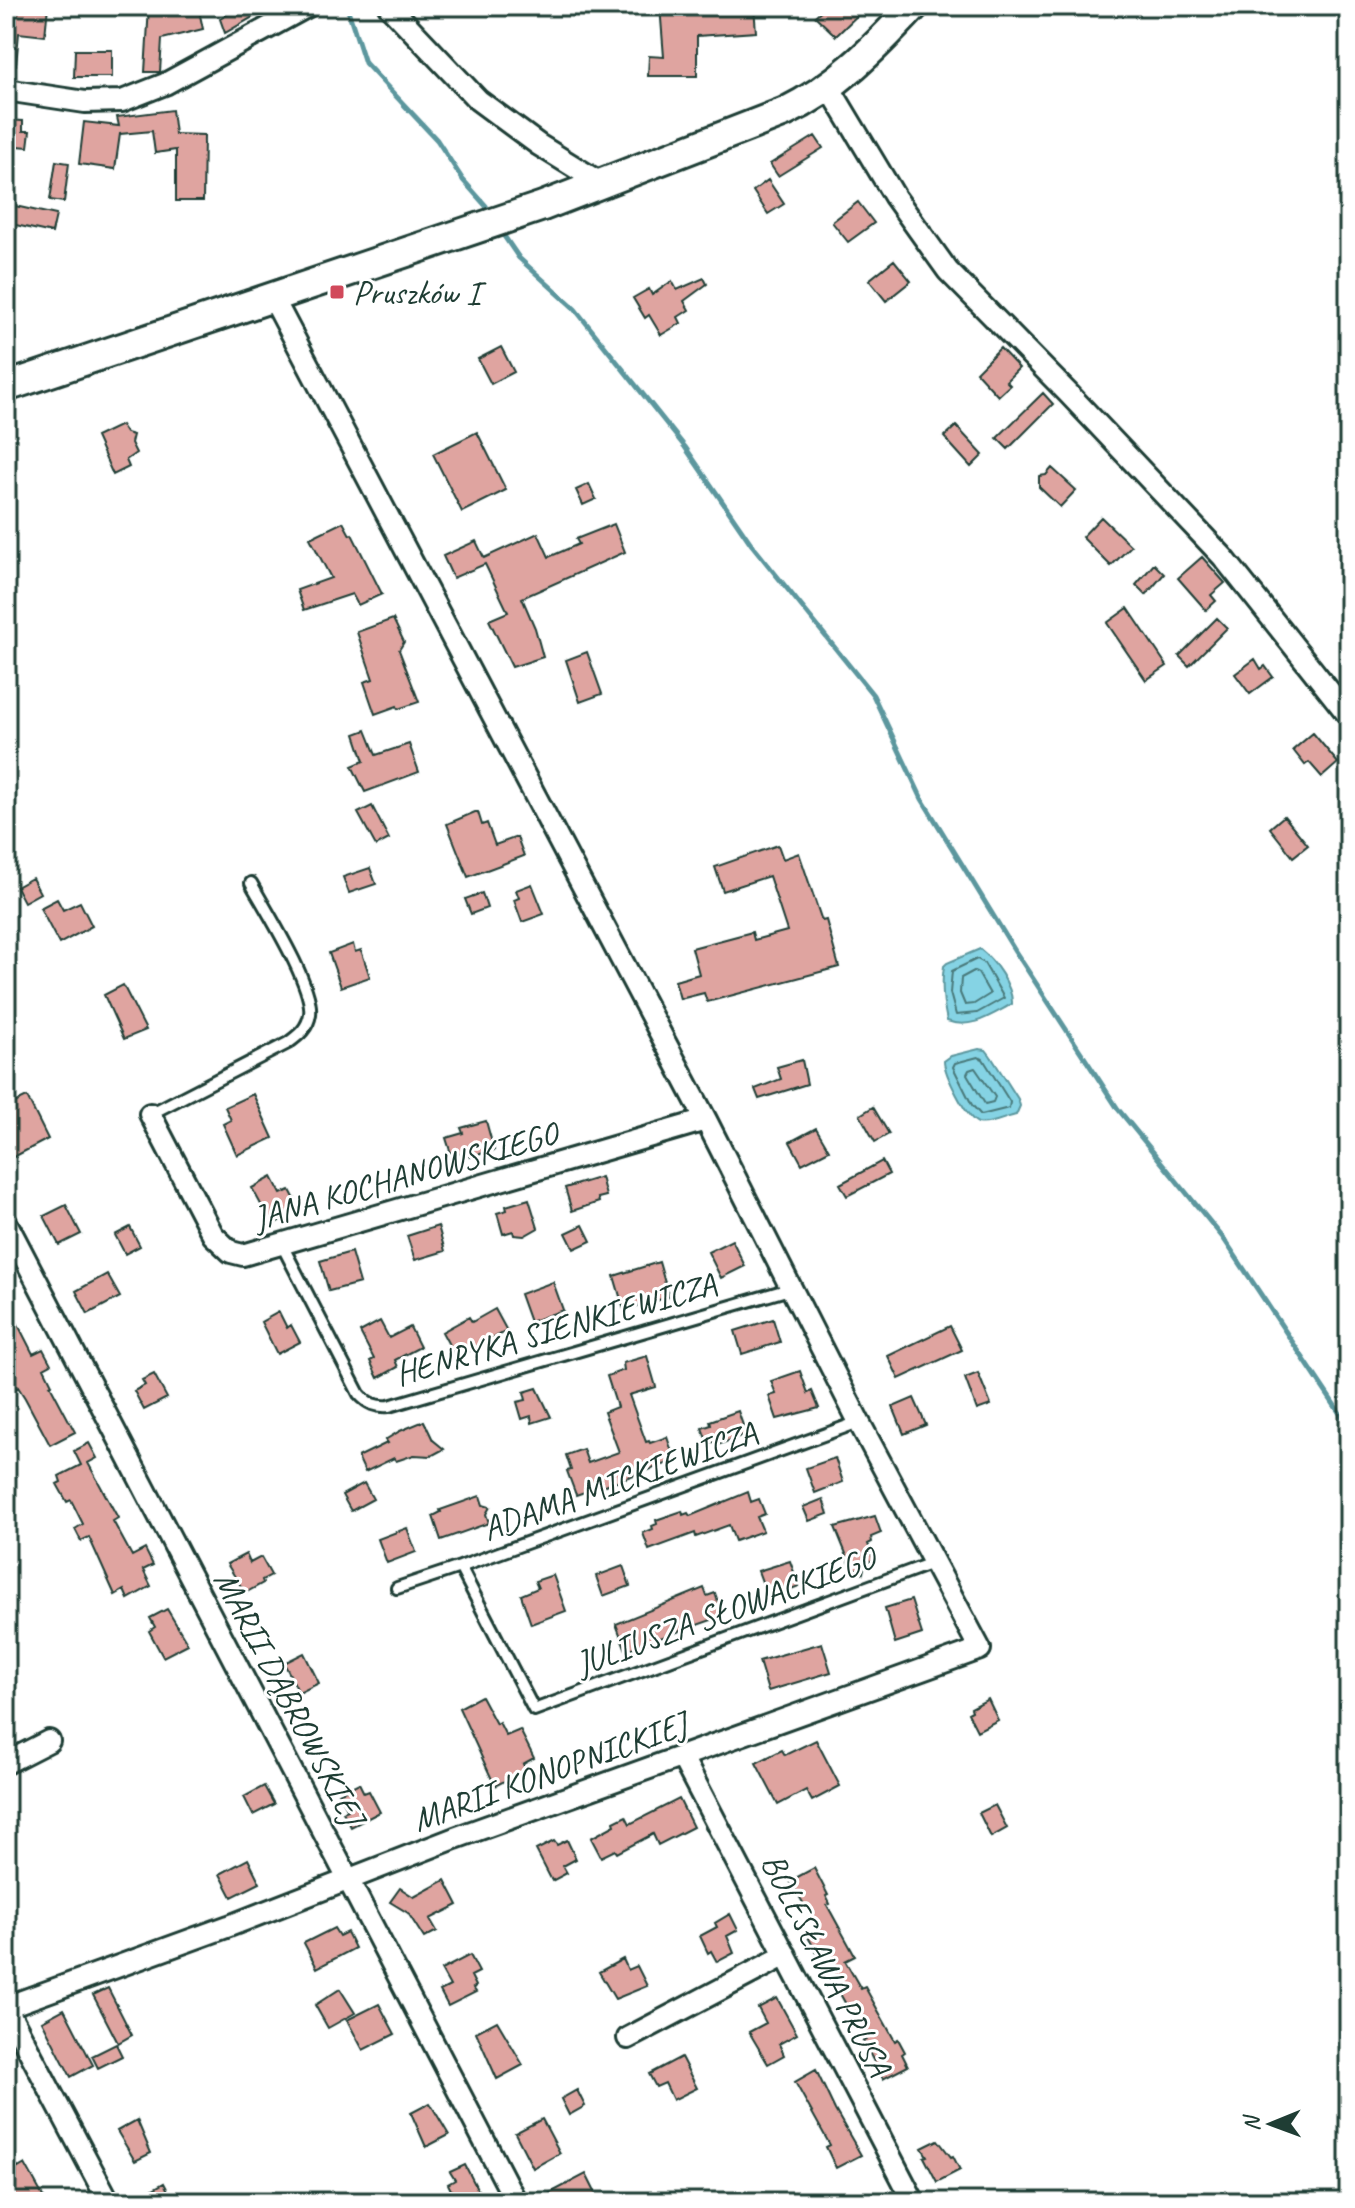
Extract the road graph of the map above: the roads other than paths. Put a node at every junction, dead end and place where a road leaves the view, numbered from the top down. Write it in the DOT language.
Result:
graph roads {
  1 [pos="308,6"];
  2 [pos="389,6"];
  3 [pos="914,6"];
  4 [pos="829,87"];
  5 [pos="6,90"];
  6 [pos="602,184"];
  7 [pos="273,298"];
  8 [pos="6,387"];
  9 [pos="1349,716"];
  10 [pos="251,883"];
  11 [pos="150,1114"];
  12 [pos="706,1120"];
  13 [pos="6,1222"];
  14 [pos="282,1245"];
  15 [pos="793,1288"];
  16 [pos="859,1422"];
  17 [pos="935,1562"];
  18 [pos="460,1567"];
  19 [pos="397,1588"];
  20 [pos="49,1741"];
  21 [pos="682,1757"];
  22 [pos="6,1763"];
  23 [pos="349,1880"];
  24 [pos="786,1955"];
  25 [pos="6,2007"];
  26 [pos="628,2038"];
  27 [pos="109,2202"];
  28 [pos="516,2202"];
  29 [pos="912,2202"];
  1 -- 5 [label="street"];
  2 -- 6 [label="street"];
  3 -- 4 [label="street"];
  4 -- 6 [label="street"];
  4 -- 9 [label="street"];
  6 -- 7 [label="street"];
  7 -- 8 [label="street"];
  7 -- 12 [label="street"];
  10 -- 11 [label="lane"];
  11 -- 14 [label="street, JANA KOCHANOWSKIEGO"];
  12 -- 14 [label="street, JANA KOCHANOWSKIEGO"];
  12 -- 15 [label="street"];
  13 -- 23 [label="street, MARII DĄBROWSKIEJ"];
  14 -- 15 [label="lane, HENRYKA SIENKIEWICZA"];
  15 -- 16 [label="street"];
  16 -- 17 [label="street"];
  16 -- 18 [label="lane, ADAMA MICKIEWICZA"];
  17 -- 18 [label="lane, JULIUSZA SŁOWACKIEGO"];
  17 -- 21 [label="street, MARII KONOPNICKIEJ"];
  18 -- 19 [label="lane, ADAMA MICKIEWICZA"];
  20 -- 22 [label="street"];
  21 -- 23 [label="street, MARII KONOPNICKIEJ"];
  21 -- 24 [label="street, BOLESŁAWA PRUSA"];
  23 -- 25 [label="street, MARII KONOPNICKIEJ"];
  23 -- 28 [label="street, MARII DĄBROWSKIEJ"];
  24 -- 26 [label="street"];
  24 -- 29 [label="street, BOLESŁAWA PRUSA"];
  25 -- 27 [label="street"];
}
